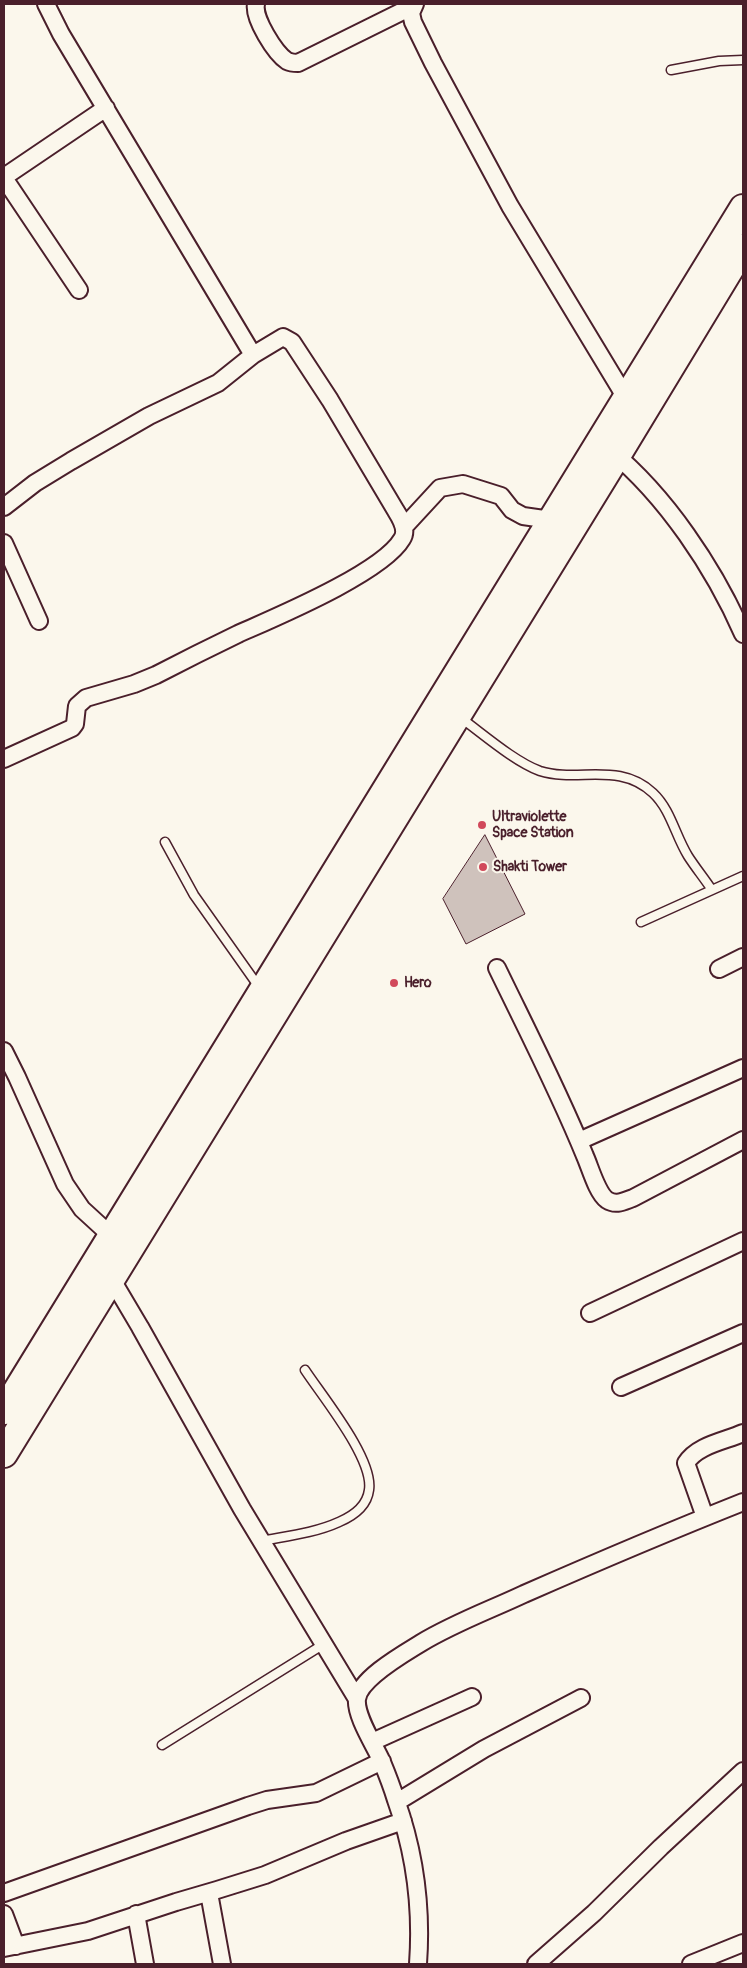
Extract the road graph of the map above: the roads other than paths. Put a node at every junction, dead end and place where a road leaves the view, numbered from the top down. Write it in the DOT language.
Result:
graph roads {
  1 [pos="46,4"];
  2 [pos="256,4"];
  3 [pos="414,5"];
  4 [pos="743,60"];
  5 [pos="671,70"];
  6 [pos="106,108"];
  7 [pos="4,178"];
  8 [pos="741,216"];
  9 [pos="743,248"];
  10 [pos="79,290"];
  11 [pos="253,355"];
  12 [pos="626,398"];
  13 [pos="608,448"];
  14 [pos="5,504"];
  15 [pos="551,520"];
  16 [pos="404,527"];
  17 [pos="4,543"];
  18 [pos="38,621"];
  19 [pos="743,634"];
  20 [pos="458,715"];
  21 [pos="4,759"];
  22 [pos="165,842"];
  23 [pos="743,876"];
  24 [pos="712,890"];
  25 [pos="641,922"];
  26 [pos="743,957"];
  27 [pos="497,968"];
  28 [pos="719,969"];
  29 [pos="270,998"];
  30 [pos="4,1051"];
  31 [pos="743,1068"];
  32 [pos="10,1080"];
  33 [pos="743,1140"];
  34 [pos="579,1142"];
  35 [pos="743,1241"];
  36 [pos="119,1243"];
  37 [pos="111,1278"];
  38 [pos="590,1313"];
  39 [pos="743,1333"];
  40 [pos="304,1370"];
  41 [pos="620,1388"];
  42 [pos="4,1411"];
  43 [pos="743,1433"];
  44 [pos="4,1454"];
  45 [pos="743,1502"];
  46 [pos="704,1517"];
  47 [pos="261,1541"];
  48 [pos="324,1644"];
  49 [pos="472,1697"];
  50 [pos="580,1698"];
  51 [pos="357,1699"];
  52 [pos="372,1742"];
  53 [pos="162,1744"];
  54 [pos="382,1761"];
  55 [pos="743,1771"];
  56 [pos="397,1802"];
  57 [pos="403,1821"];
  58 [pos="4,1893"];
  59 [pos="209,1893"];
  60 [pos="4,1914"];
  61 [pos="136,1914"];
  62 [pos="743,1943"];
  63 [pos="10,1947"];
  64 [pos="145,1964"];
  65 [pos="222,1964"];
  66 [pos="418,1964"];
  67 [pos="536,1964"];
  68 [pos="691,1964"];
  1 -- 6 [label="street"];
  2 -- 3 [label="street"];
  3 -- 12 [label="street"];
  4 -- 5 [label="lane"];
  6 -- 7 [label="street"];
  6 -- 11 [label="street"];
  7 -- 10 [label="street"];
  8 -- 12 [label="highway"];
  9 -- 13 [label="highway"];
  11 -- 14 [label="street"];
  11 -- 16 [label="street"];
  12 -- 13 [label="highway"];
  13 -- 15 [label="highway"];
  13 -- 19 [label="street"];
  13 -- 20 [label="highway"];
  15 -- 16 [label="street"];
  15 -- 29 [label="highway"];
  16 -- 21 [label="street"];
  17 -- 18 [label="street"];
  20 -- 24 [label="lane"];
  20 -- 29 [label="highway"];
  22 -- 29 [label="lane"];
  23 -- 24 [label="lane"];
  24 -- 25 [label="lane"];
  26 -- 28 [label="street"];
  27 -- 34 [label="street"];
  29 -- 36 [label="highway"];
  30 -- 32 [label="street"];
  31 -- 34 [label="street"];
  32 -- 36 [label="street"];
  33 -- 34 [label="street"];
  35 -- 38 [label="street"];
  36 -- 37 [label="highway"];
  36 -- 42 [label="highway"];
  37 -- 44 [label="highway"];
  37 -- 47 [label="street"];
  39 -- 41 [label="street"];
  40 -- 47 [label="lane"];
  43 -- 46 [label="street"];
  45 -- 46 [label="street"];
  46 -- 51 [label="street"];
  47 -- 48 [label="street"];
  48 -- 51 [label="street"];
  48 -- 53 [label="lane"];
  49 -- 52 [label="street"];
  50 -- 56 [label="street"];
  51 -- 52 [label="street"];
  52 -- 54 [label="street"];
  54 -- 56 [label="street"];
  54 -- 58 [label="street"];
  55 -- 67 [label="street"];
  56 -- 57 [label="street"];
  57 -- 59 [label="street"];
  57 -- 66 [label="street"];
  59 -- 61 [label="street"];
  59 -- 65 [label="street"];
  60 -- 63 [label="street"];
  61 -- 63 [label="street"];
  61 -- 64 [label="street"];
  62 -- 68 [label="street"];
}
